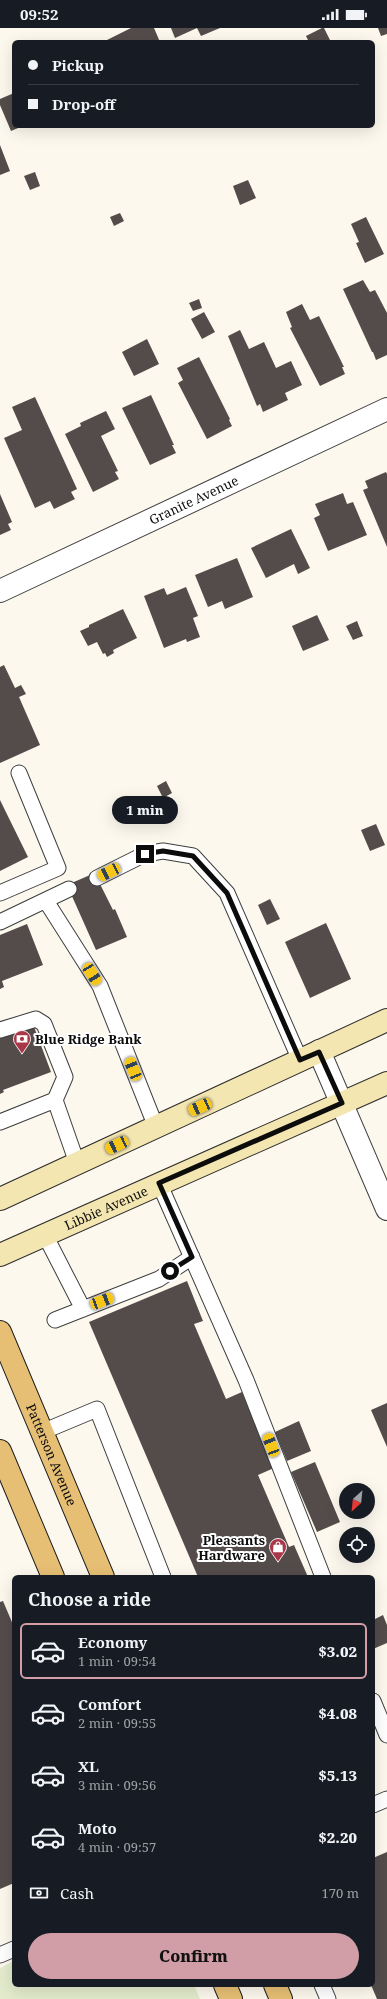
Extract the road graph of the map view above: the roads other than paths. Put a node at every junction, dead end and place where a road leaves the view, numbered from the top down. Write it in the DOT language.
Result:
graph roads {
  1 [pos="387,409"];
  2 [pos="0,591"];
  3 [pos="19,773"];
  4 [pos="97,878"];
  5 [pos="69,890"];
  6 [pos="0,893"];
  7 [pos="46,901"];
  8 [pos="0,922"];
  9 [pos="387,1020"];
  10 [pos="0,1030"];
  11 [pos="310,1056"];
  12 [pos="387,1083"];
  13 [pos="55,1100"];
  14 [pos="342,1103"];
  15 [pos="0,1122"];
  16 [pos="156,1127"];
  17 [pos="77,1163"];
  18 [pos="159,1183"];
  19 [pos="0,1199"];
  20 [pos="387,1209"];
  21 [pos="45,1235"];
  22 [pos="0,1255"];
  23 [pos="192,1257"];
  24 [pos="83,1309"];
  25 [pos="55,1320"];
  26 [pos="0,1332"];
  27 [pos="42,1432"];
  28 [pos="0,1451"];
  29 [pos="52,1575"];
  30 [pos="102,1575"];
  31 [pos="162,1575"];
  32 [pos="322,1575"];
  33 [pos="375,1709"];
  34 [pos="381,1732"];
  35 [pos="387,1799"];
  36 [pos="375,1804"];
  37 [pos="12,1950"];
  38 [pos="0,1955"];
  39 [pos="226,1987"];
  40 [pos="276,1987"];
  41 [pos="323,1987"];
  42 [pos="231,1999"];
  43 [pos="281,1999"];
  44 [pos="328,1999"];
  1 -- 2 [label="street, Granite Avenue"];
  3 -- 6 [label="lane"];
  4 -- 11 [label="lane"];
  5 -- 7 [label="lane"];
  7 -- 8 [label="lane"];
  7 -- 16 [label="lane"];
  9 -- 11 [label="main road"];
  10 -- 13 [label="lane"];
  11 -- 14 [label="street"];
  11 -- 16 [label="main road"];
  12 -- 14 [label="main road, Libbie Avenue"];
  13 -- 15 [label="lane"];
  13 -- 17 [label="lane"];
  14 -- 18 [label="main road, Libbie Avenue"];
  14 -- 20 [label="street"];
  16 -- 17 [label="main road"];
  17 -- 19 [label="main road"];
  18 -- 21 [label="main road, Libbie Avenue"];
  18 -- 23 [label="lane"];
  21 -- 22 [label="main road, Libbie Avenue"];
  21 -- 24 [label="lane"];
  23 -- 24 [label="lane"];
  23 -- 32 [label="lane"];
  24 -- 25 [label="lane"];
  26 -- 27 [label="main road, Patterson Avenue"];
  27 -- 30 [label="main road, Patterson Avenue"];
  27 -- 31 [label="lane"];
  28 -- 29 [label="main road"];
  33 -- 34 [label="lane"];
  35 -- 36 [label="lane"];
  37 -- 38 [label="lane"];
  39 -- 42 [label="main road"];
  40 -- 43 [label="main road"];
  41 -- 44 [label="lane"];
}
